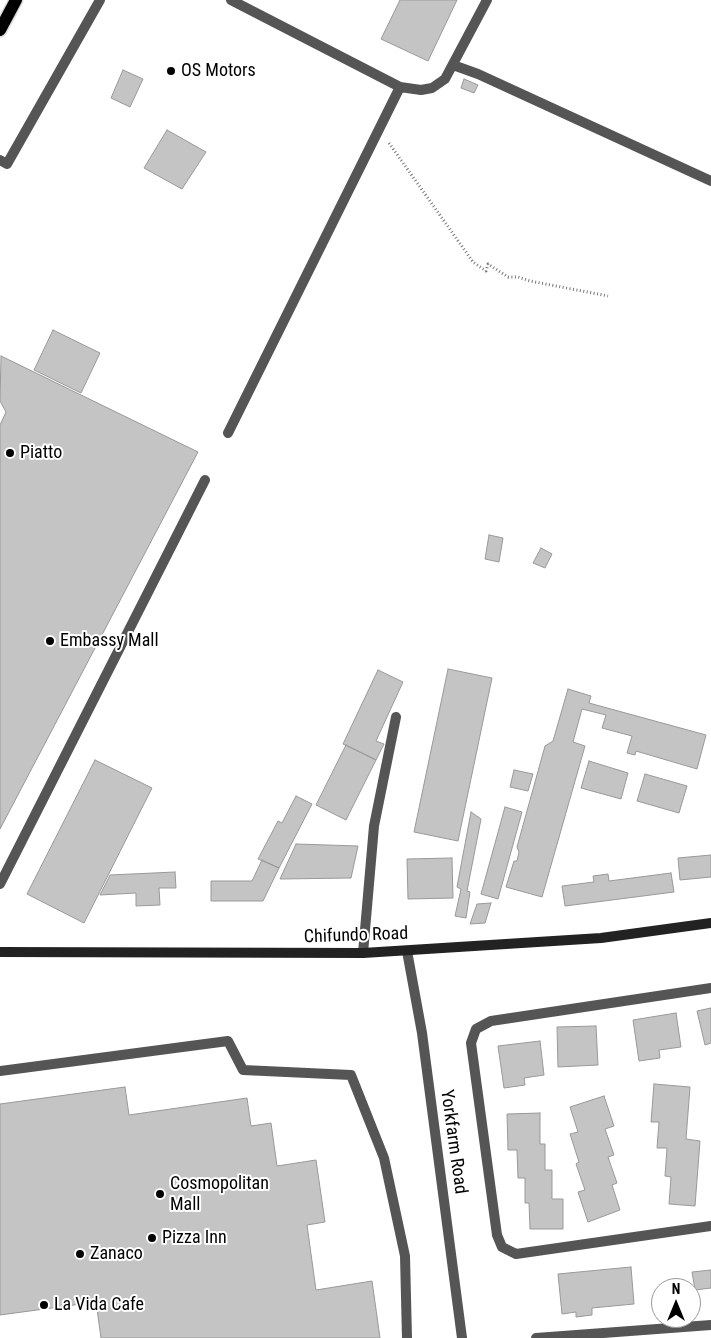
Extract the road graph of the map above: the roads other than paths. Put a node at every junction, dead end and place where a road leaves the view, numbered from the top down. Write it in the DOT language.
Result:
graph roads {
  1 [pos="16,0"];
  2 [pos="100,0"];
  3 [pos="232,0"];
  4 [pos="487,0"];
  5 [pos="0,30"];
  6 [pos="453,65"];
  7 [pos="400,87"];
  8 [pos="0,160"];
  9 [pos="711,181"];
  10 [pos="228,433"];
  11 [pos="205,480"];
  12 [pos="396,717"];
  13 [pos="0,884"];
  14 [pos="711,923"];
  15 [pos="407,951"];
  16 [pos="0,952"];
  17 [pos="363,953"];
  18 [pos="711,988"];
  19 [pos="0,1071"];
  20 [pos="711,1226"];
  21 [pos="711,1325"];
  22 [pos="408,1338"];
  23 [pos="462,1338"];
  24 [pos="536,1338"];
  1 -- 5 [label="main road"];
  2 -- 8 [label="street"];
  3 -- 7 [label="street"];
  4 -- 6 [label="street"];
  6 -- 7 [label="street"];
  6 -- 9 [label="street"];
  7 -- 10 [label="street"];
  11 -- 13 [label="street"];
  12 -- 17 [label="street"];
  14 -- 15 [label="street, Chifundo Road"];
  15 -- 17 [label="street, Chifundo Road"];
  15 -- 23 [label="street, Yorkfarm Road"];
  16 -- 17 [label="street, Chifundo Road"];
  18 -- 20 [label="street"];
  19 -- 22 [label="street"];
  21 -- 24 [label="street"];
}
